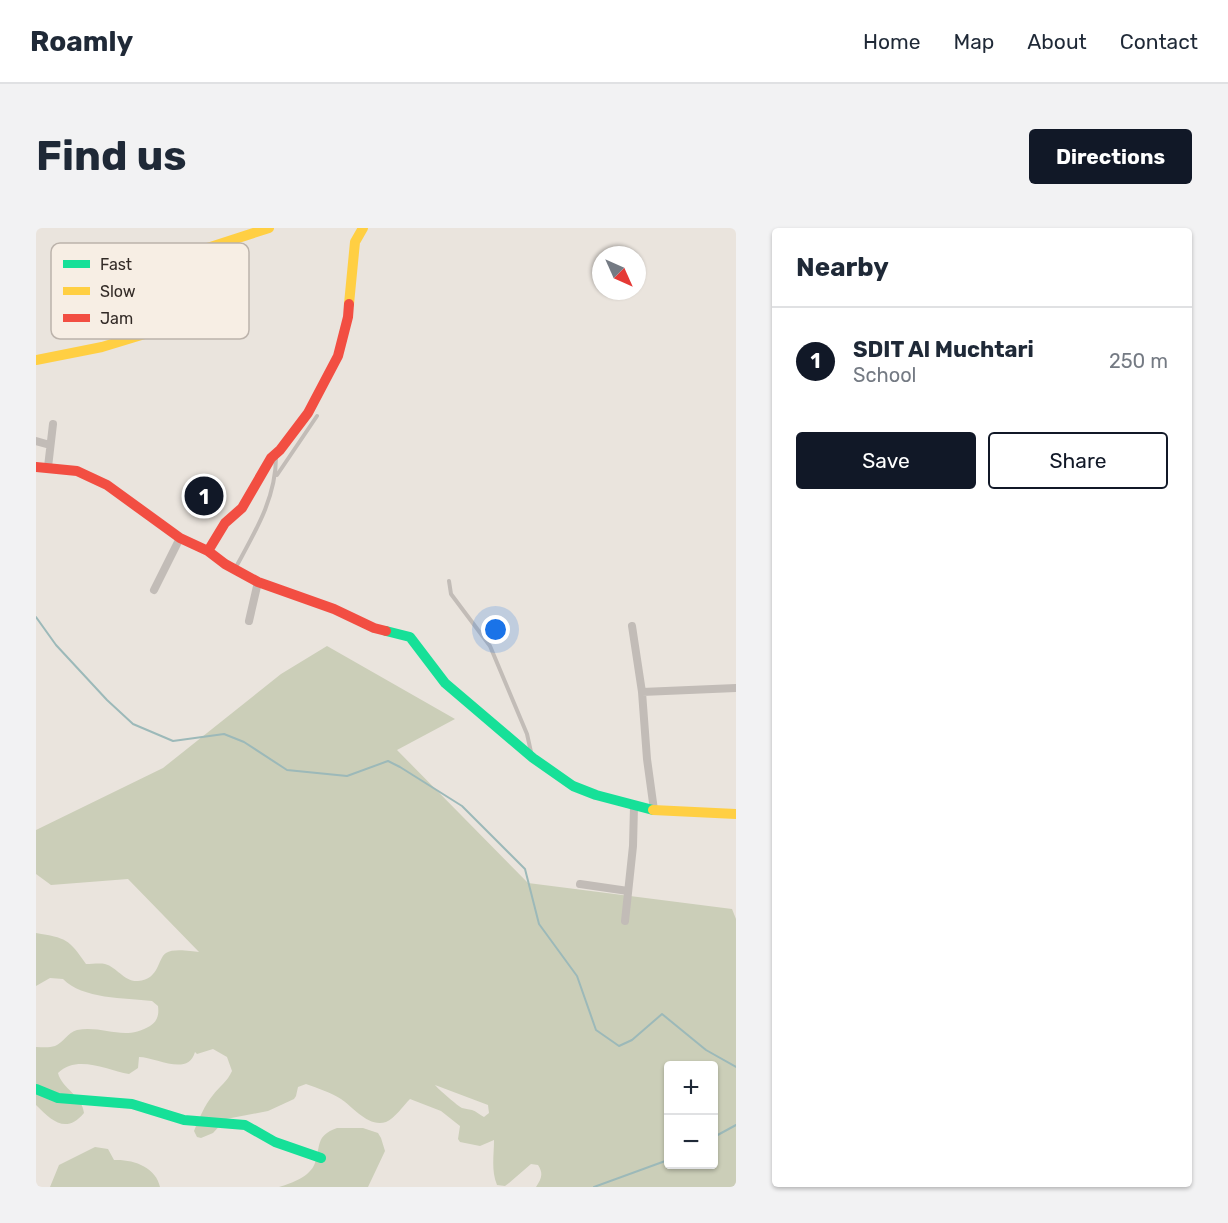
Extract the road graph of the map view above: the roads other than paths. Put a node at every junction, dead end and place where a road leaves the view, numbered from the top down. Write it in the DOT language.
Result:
graph roads {
  1 [pos="269,228"];
  2 [pos="363,228"];
  3 [pos="223,243"];
  4 [pos="128,339"];
  5 [pos="36,360"];
  6 [pos="317,416"];
  7 [pos="53,424"];
  8 [pos="36,441"];
  9 [pos="50,445"];
  10 [pos="276,454"];
  11 [pos="36,467"];
  12 [pos="48,467"];
  13 [pos="276,476"];
  14 [pos="180,538"];
  15 [pos="208,552"];
  16 [pos="234,569"];
  17 [pos="449,581"];
  18 [pos="258,582"];
  19 [pos="154,590"];
  20 [pos="249,621"];
  21 [pos="632,626"];
  22 [pos="736,688"];
  23 [pos="642,692"];
  24 [pos="533,758"];
  25 [pos="634,806"];
  26 [pos="654,810"];
  27 [pos="736,814"];
  28 [pos="580,884"];
  29 [pos="628,891"];
  30 [pos="625,921"];
  31 [pos="36,1089"];
  32 [pos="321,1158"];
  1 -- 3 [label="street"];
  2 -- 10 [label="street"];
  4 -- 5 [label="street"];
  6 -- 13 [label="lane"];
  7 -- 9 [label="street"];
  8 -- 9 [label="street"];
  9 -- 12 [label="street"];
  10 -- 13 [label="lane"];
  10 -- 15 [label="street"];
  11 -- 12 [label="street"];
  12 -- 14 [label="street"];
  13 -- 16 [label="lane"];
  14 -- 15 [label="street"];
  14 -- 19 [label="street"];
  15 -- 16 [label="street"];
  16 -- 18 [label="street"];
  17 -- 24 [label="lane"];
  18 -- 20 [label="street"];
  18 -- 24 [label="street"];
  21 -- 23 [label="street"];
  22 -- 23 [label="street"];
  23 -- 26 [label="street"];
  24 -- 25 [label="street"];
  25 -- 26 [label="street"];
  25 -- 29 [label="street"];
  26 -- 27 [label="street"];
  28 -- 29 [label="street"];
  29 -- 30 [label="street"];
  31 -- 32 [label="street"];
}
